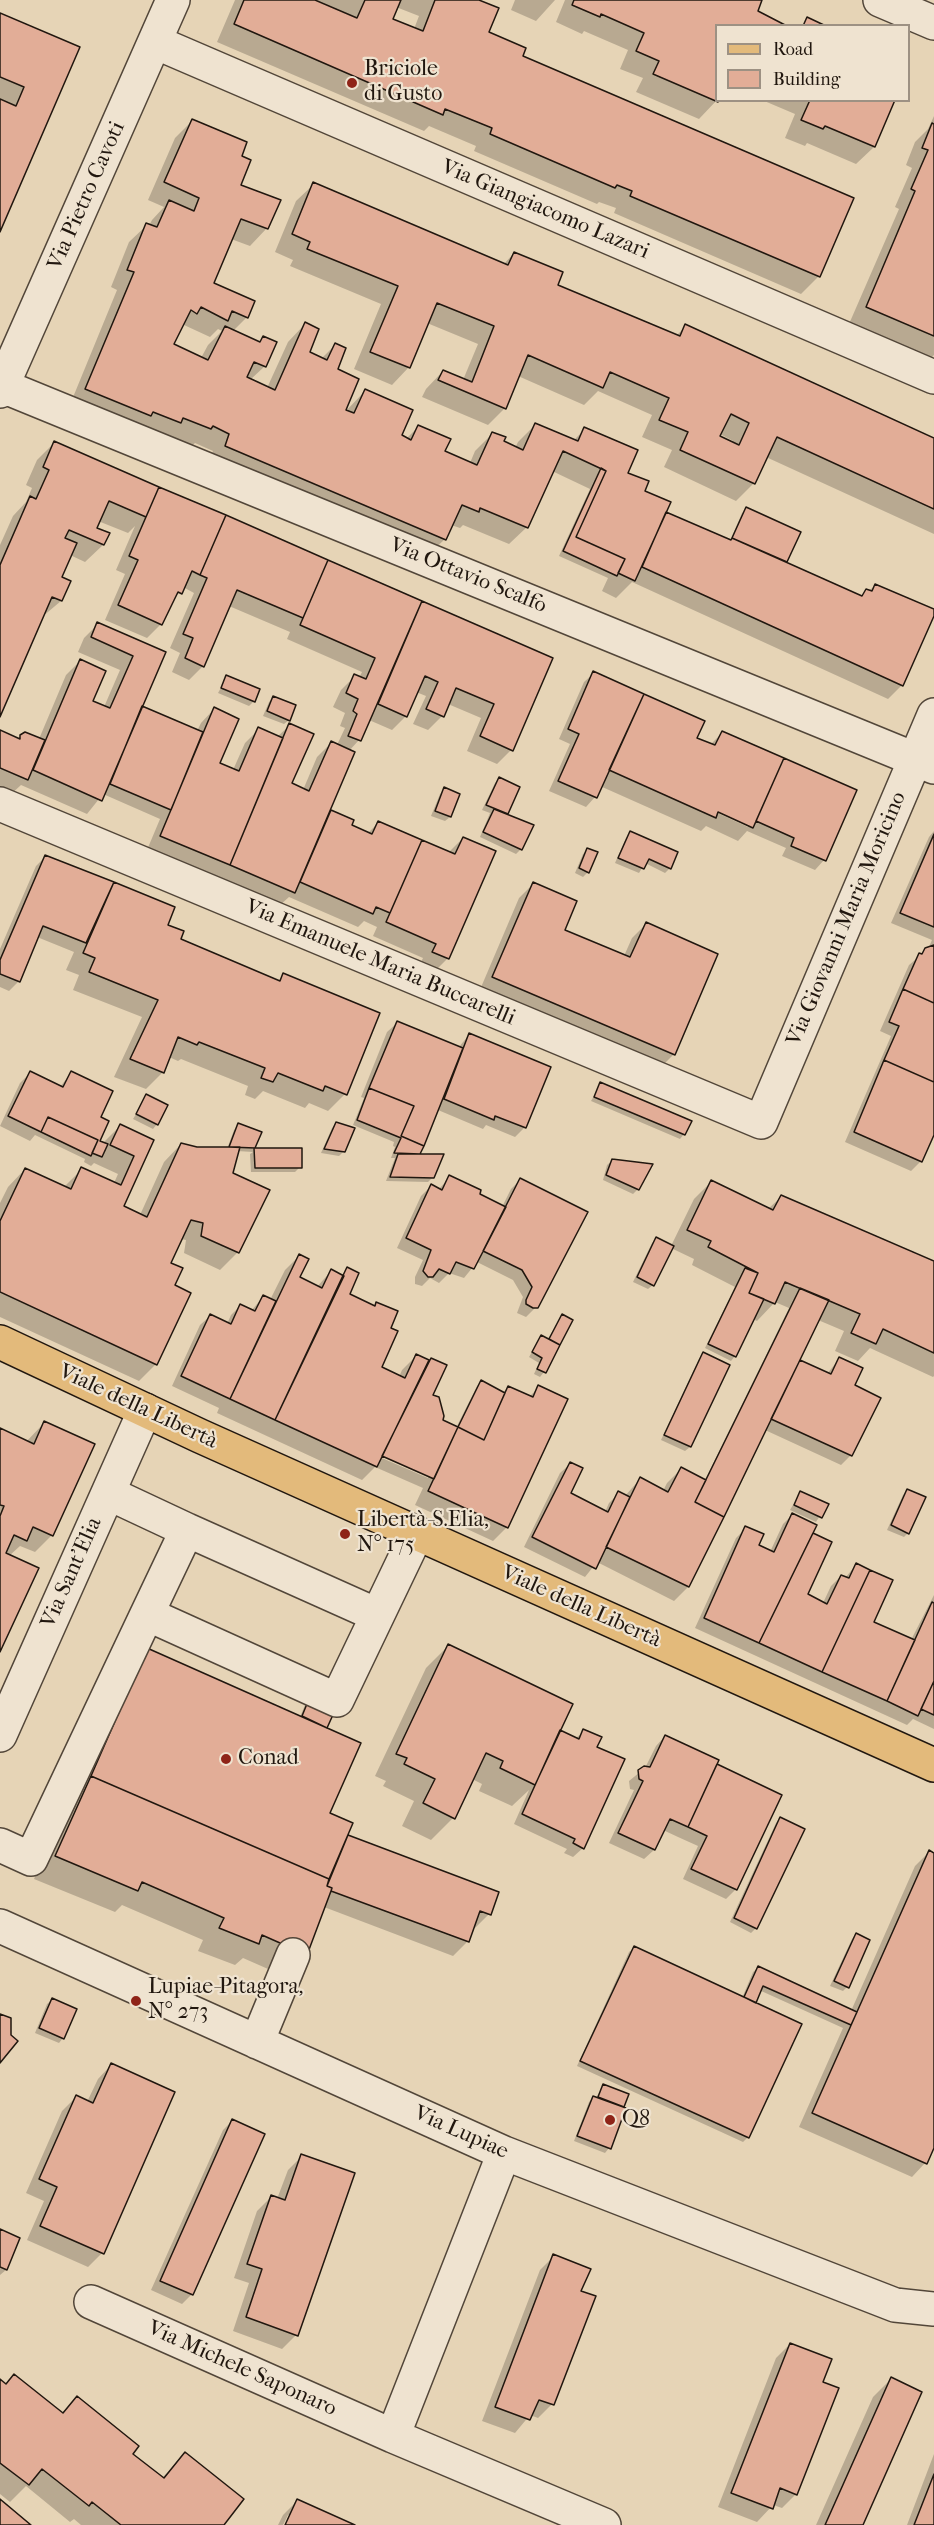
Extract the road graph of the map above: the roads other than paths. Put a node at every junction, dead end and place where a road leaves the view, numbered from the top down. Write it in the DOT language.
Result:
graph roads {
  1 [pos="173,0"];
  2 [pos="880,0"];
  3 [pos="934,23"];
  4 [pos="155,42"];
  5 [pos="934,377"];
  6 [pos="1,387"];
  7 [pos="934,715"];
  8 [pos="925,763"];
  9 [pos="0,804"];
  10 [pos="761,1122"];
  11 [pos="0,1342"];
  12 [pos="145,1410"];
  13 [pos="108,1493"];
  14 [pos="187,1530"];
  15 [pos="417,1533"];
  16 [pos="147,1614"];
  17 [pos="377,1615"];
  18 [pos="0,1735"];
  19 [pos="934,1765"];
  20 [pos="0,1845"];
  21 [pos="0,1926"];
  22 [pos="293,1955"];
  23 [pos="258,2042"];
  24 [pos="504,2153"];
  25 [pos="91,2302"];
  26 [pos="895,2305"];
  27 [pos="934,2309"];
  28 [pos="934,2322"];
  29 [pos="393,2436"];
  30 [pos="604,2525"];
  1 -- 4 [label="street, Via Pietro Cavoti"];
  2 -- 3 [label="street"];
  4 -- 5 [label="street, Via Giangiacomo Lazari"];
  4 -- 6 [label="street, Via Pietro Cavoti"];
  6 -- 8 [label="street, Via Ottavio Scalfo"];
  7 -- 8 [label="street, Via Giovanni Maria Moricino"];
  8 -- 10 [label="street, Via Giovanni Maria Moricino"];
  9 -- 10 [label="street, Via Emanuele Maria Buccarelli"];
  11 -- 12 [label="main road, Viale della Libertà"];
  12 -- 13 [label="street, Via Sant'Elia"];
  12 -- 15 [label="main road, Viale della Libertà"];
  13 -- 14 [label="street"];
  13 -- 18 [label="street, Via Sant'Elia"];
  14 -- 16 [label="street"];
  14 -- 17 [label="street"];
  15 -- 17 [label="street"];
  15 -- 19 [label="main road, Viale della Libertà"];
  16 -- 17 [label="street"];
  16 -- 20 [label="street"];
  21 -- 23 [label="street, Via Lupiae"];
  22 -- 23 [label="street"];
  23 -- 24 [label="street, Via Lupiae"];
  24 -- 26 [label="street, Via Lupiae"];
  24 -- 29 [label="street"];
  25 -- 29 [label="street, Via Michele Saponaro"];
  26 -- 27 [label="street, Via Lupiae"];
  26 -- 28 [label="street"];
  29 -- 30 [label="street, Via Michele Saponaro"];
}
